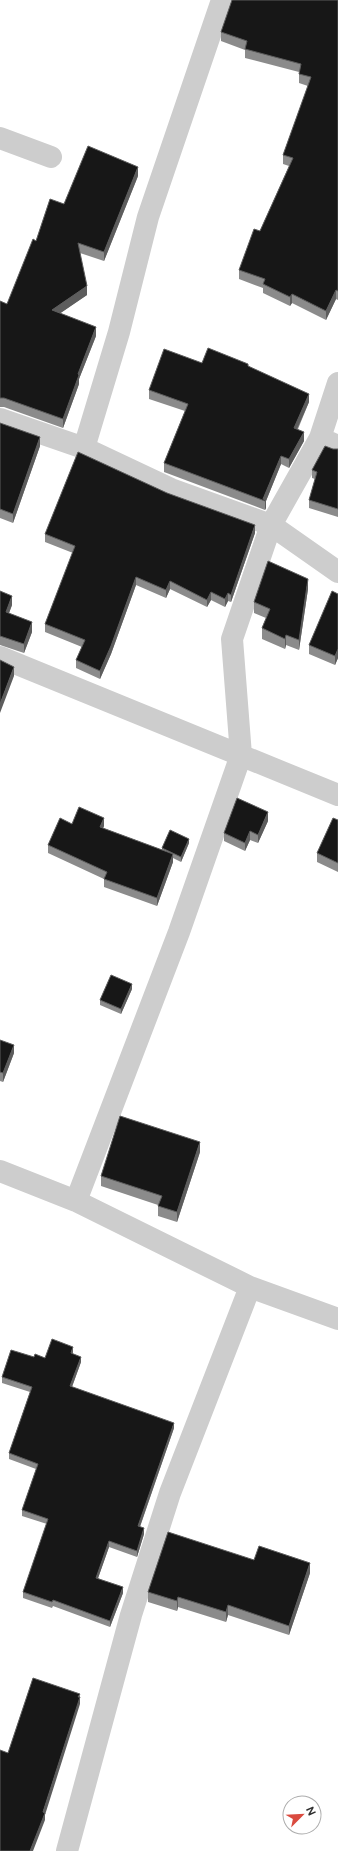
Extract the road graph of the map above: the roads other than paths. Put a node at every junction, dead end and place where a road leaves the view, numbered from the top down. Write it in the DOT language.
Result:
graph roads {
  1 [pos="222,0"];
  2 [pos="0,138"];
  3 [pos="51,157"];
  4 [pos="338,383"];
  5 [pos="0,419"];
  6 [pos="329,442"];
  7 [pos="84,448"];
  8 [pos="272,525"];
  9 [pos="338,572"];
  10 [pos="0,657"];
  11 [pos="241,755"];
  12 [pos="338,795"];
  13 [pos="0,1170"];
  14 [pos="76,1201"];
  15 [pos="250,1287"];
  16 [pos="338,1319"];
  17 [pos="67,1851"];
  1 -- 7 [label="street"];
  2 -- 3 [label="street"];
  4 -- 6 [label="street"];
  5 -- 7 [label="street"];
  6 -- 8 [label="street"];
  7 -- 8 [label="street"];
  8 -- 9 [label="street"];
  8 -- 11 [label="street"];
  10 -- 11 [label="street"];
  11 -- 12 [label="street"];
  11 -- 14 [label="street"];
  13 -- 14 [label="street"];
  14 -- 15 [label="street"];
  15 -- 16 [label="street"];
  15 -- 17 [label="street"];
}
